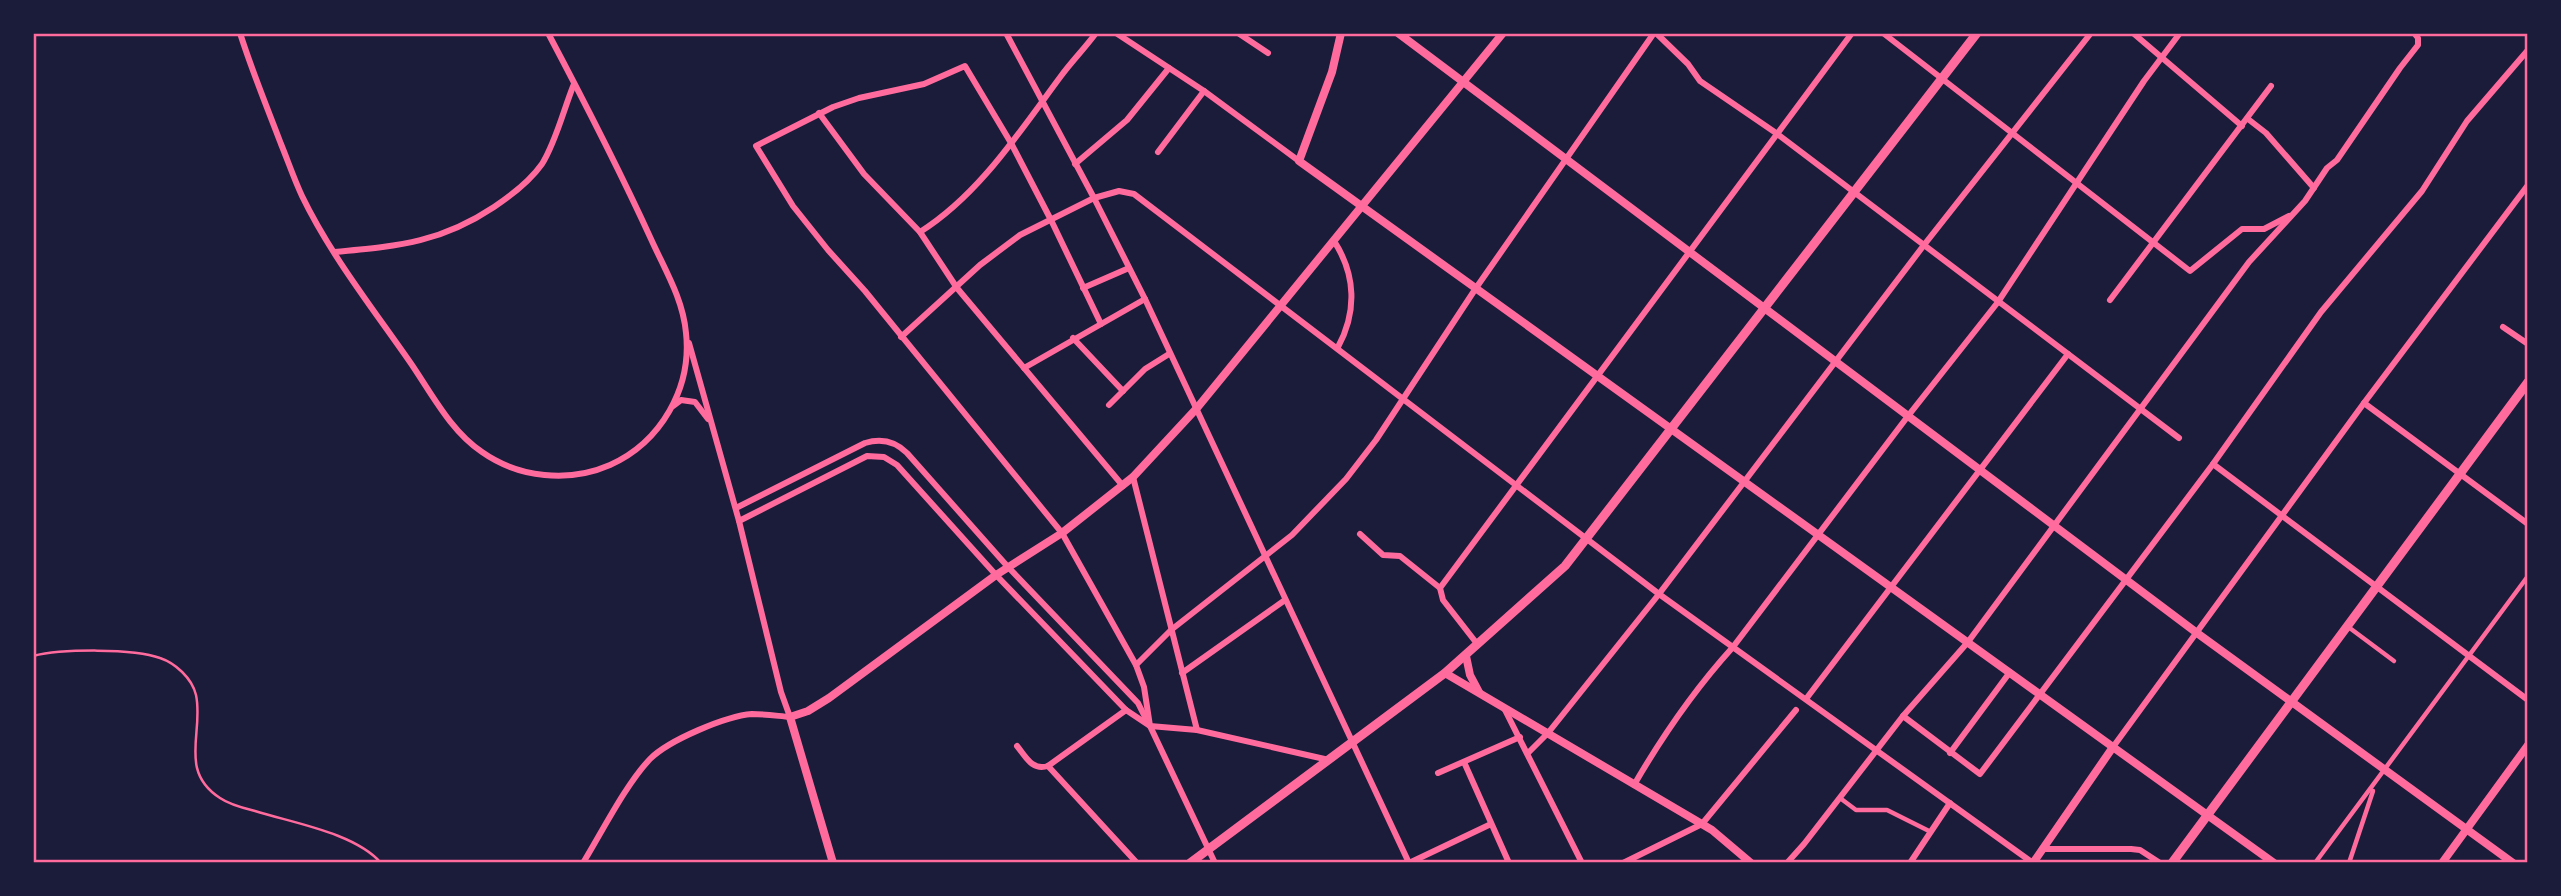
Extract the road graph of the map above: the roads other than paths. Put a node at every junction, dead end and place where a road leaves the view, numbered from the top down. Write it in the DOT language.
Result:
graph roads {
  1 [pos="240,33"];
  2 [pos="548,33"];
  3 [pos="1006,33"];
  4 [pos="1096,33"];
  5 [pos="1116,33"];
  6 [pos="1135,33"];
  7 [pos="1238,33"];
  8 [pos="1341,33"];
  9 [pos="1398,33"];
  10 [pos="1503,33"];
  11 [pos="1655,33"];
  12 [pos="1852,33"];
  13 [pos="1883,33"];
  14 [pos="1977,33"];
  15 [pos="2091,33"];
  16 [pos="2133,33"];
  17 [pos="2180,33"];
  18 [pos="2414,33"];
  19 [pos="1131,43"];
  20 [pos="2528,50"];
  21 [pos="1268,53"];
  22 [pos="2161,57"];
  23 [pos="1169,68"];
  24 [pos="1942,80"];
  25 [pos="1464,81"];
  26 [pos="574,83"];
  27 [pos="2272,86"];
  28 [pos="1204,91"];
  29 [pos="1043,103"];
  30 [pos="819,113"];
  31 [pos="2248,119"];
  32 [pos="2242,126"];
  33 [pos="2012,132"];
  34 [pos="1776,133"];
  35 [pos="1011,143"];
  36 [pos="1158,152"];
  37 [pos="1566,159"];
  38 [pos="1299,161"];
  39 [pos="1075,164"];
  40 [pos="2076,183"];
  41 [pos="2528,184"];
  42 [pos="2314,188"];
  43 [pos="1855,193"];
  44 [pos="1094,198"];
  45 [pos="1362,206"];
  46 [pos="2293,214"];
  47 [pos="1051,220"];
  48 [pos="919,232"];
  49 [pos="1334,241"];
  50 [pos="2152,241"];
  51 [pos="1924,245"];
  52 [pos="335,252"];
  53 [pos="1689,252"];
  54 [pos="1129,268"];
  55 [pos="957,288"];
  56 [pos="1083,288"];
  57 [pos="1476,288"];
  58 [pos="1144,299"];
  59 [pos="2110,300"];
  60 [pos="1998,302"];
  61 [pos="1281,304"];
  62 [pos="1764,308"];
  63 [pos="1101,324"];
  64 [pos="2503,327"];
  65 [pos="687,335"];
  66 [pos="901,337"];
  67 [pos="1073,338"];
  68 [pos="2528,344"];
  69 [pos="1338,348"];
  70 [pos="1169,354"];
  71 [pos="2068,354"];
  72 [pos="1834,361"];
  73 [pos="1024,368"];
  74 [pos="1598,377"];
  75 [pos="2528,382"];
  76 [pos="1123,391"];
  77 [pos="1402,397"];
  78 [pos="2364,403"];
  79 [pos="1108,405"];
  80 [pos="672,407"];
  81 [pos="1197,408"];
  82 [pos="2141,410"];
  83 [pos="1908,416"];
  84 [pos="712,426"];
  85 [pos="1671,429"];
  86 [pos="2179,438"];
  87 [pos="2213,464"];
  88 [pos="1980,471"];
  89 [pos="2459,472"];
  90 [pos="1133,477"];
  91 [pos="1743,481"];
  92 [pos="1516,484"];
  93 [pos="1123,486"];
  94 [pos="736,509"];
  95 [pos="2282,515"];
  96 [pos="739,521"];
  97 [pos="2528,524"];
  98 [pos="2052,525"];
  99 [pos="1062,533"];
  100 [pos="1360,534"];
  101 [pos="1817,534"];
  102 [pos="1587,538"];
  103 [pos="1266,556"];
  104 [pos="1008,567"];
  105 [pos="996,575"];
  106 [pos="2528,576"];
  107 [pos="2126,580"];
  108 [pos="2376,585"];
  109 [pos="1891,587"];
  110 [pos="1440,588"];
  111 [pos="1659,593"];
  112 [pos="1285,600"];
  113 [pos="2346,626"];
  114 [pos="1171,630"];
  115 [pos="2197,633"];
  116 [pos="1968,642"];
  117 [pos="1478,645"];
  118 [pos="1733,647"];
  119 [pos="33,656"];
  120 [pos="1466,656"];
  121 [pos="2469,656"];
  122 [pos="2395,661"];
  123 [pos="1136,665"];
  124 [pos="2010,672"];
  125 [pos="1182,673"];
  126 [pos="1445,673"];
  127 [pos="1480,694"];
  128 [pos="2040,694"];
  129 [pos="1806,699"];
  130 [pos="2528,700"];
  131 [pos="2291,701"];
  132 [pos="1504,708"];
  133 [pos="1126,710"];
  134 [pos="1796,710"];
  135 [pos="1903,716"];
  136 [pos="790,717"];
  137 [pos="1150,726"];
  138 [pos="1197,730"];
  139 [pos="1548,733"];
  140 [pos="1520,737"];
  141 [pos="1353,743"];
  142 [pos="2528,745"];
  143 [pos="1017,746"];
  144 [pos="2113,747"];
  145 [pos="1876,750"];
  146 [pos="1528,753"];
  147 [pos="1950,753"];
  148 [pos="1331,760"];
  149 [pos="1464,762"];
  150 [pos="1048,766"];
  151 [pos="2386,769"];
  152 [pos="1438,773"];
  153 [pos="2376,783"];
  154 [pos="1634,785"];
  155 [pos="1840,798"];
  156 [pos="1950,803"];
  157 [pos="2207,815"];
  158 [pos="1491,824"];
  159 [pos="1702,824"];
  160 [pos="2467,829"];
  161 [pos="1931,832"];
  162 [pos="1209,848"];
  163 [pos="2042,849"];
  164 [pos="381,863"];
  165 [pos="583,863"];
  166 [pos="832,863"];
  167 [pos="1137,863"];
  168 [pos="1190,863"];
  169 [pos="1215,863"];
  170 [pos="1409,863"];
  171 [pos="1509,863"];
  172 [pos="1582,863"];
  173 [pos="1623,863"];
  174 [pos="1751,863"];
  175 [pos="1787,863"];
  176 [pos="1910,863"];
  177 [pos="2033,863"];
  178 [pos="2160,863"];
  179 [pos="2172,863"];
  180 [pos="2274,863"];
  181 [pos="2315,863"];
  182 [pos="2348,863"];
  183 [pos="2442,863"];
  184 [pos="2513,863"];
  1 -- 52 [label="street"];
  2 -- 26 [label="street"];
  3 -- 29 [label="street"];
  4 -- 29 [label="street"];
  5 -- 19 [label="street"];
  6 -- 19 [label="street"];
  7 -- 21 [label="street"];
  8 -- 38 [label="street"];
  9 -- 25 [label="street"];
  10 -- 25 [label="street"];
  11 -- 34 [label="street"];
  11 -- 37 [label="street"];
  12 -- 34 [label="street"];
  13 -- 24 [label="street"];
  14 -- 24 [label="main road"];
  15 -- 33 [label="street"];
  16 -- 22 [label="street"];
  17 -- 22 [label="street"];
  18 -- 42 [label="street"];
  19 -- 23 [label="street"];
  20 -- 87 [label="street"];
  22 -- 32 [label="street"];
  22 -- 40 [label="street"];
  23 -- 28 [label="street"];
  23 -- 39 [label="street"];
  24 -- 33 [label="street"];
  24 -- 43 [label="main road"];
  25 -- 37 [label="street"];
  25 -- 45 [label="street"];
  26 -- 52 [label="street"];
  26 -- 65 [label="street"];
  27 -- 31 [label="street"];
  28 -- 36 [label="street"];
  28 -- 38 [label="street"];
  29 -- 35 [label="street"];
  29 -- 39 [label="street"];
  30 -- 35 [label="street"];
  30 -- 48 [label="street"];
  30 -- 66 [label="street"];
  31 -- 32 [label="street"];
  31 -- 42 [label="street"];
  32 -- 50 [label="street"];
  33 -- 40 [label="street"];
  33 -- 51 [label="street"];
  34 -- 43 [label="street"];
  34 -- 53 [label="street"];
  35 -- 47 [label="street"];
  35 -- 48 [label="street"];
  37 -- 53 [label="street"];
  37 -- 57 [label="street"];
  38 -- 45 [label="street"];
  39 -- 44 [label="street"];
  40 -- 50 [label="street"];
  40 -- 60 [label="street"];
  41 -- 78 [label="street"];
  42 -- 46 [label="street"];
  43 -- 51 [label="street"];
  43 -- 62 [label="main road"];
  44 -- 47 [label="street"];
  44 -- 54 [label="street"];
  44 -- 61 [label="street"];
  45 -- 49 [label="street"];
  45 -- 57 [label="street"];
  46 -- 50 [label="street"];
  46 -- 82 [label="street"];
  47 -- 55 [label="street"];
  47 -- 56 [label="street"];
  48 -- 55 [label="street"];
  49 -- 61 [label="street"];
  49 -- 69 [label="street"];
  50 -- 59 [label="street"];
  51 -- 60 [label="street"];
  51 -- 72 [label="street"];
  52 -- 80 [label="street"];
  53 -- 62 [label="street"];
  53 -- 74 [label="street"];
  54 -- 56 [label="street"];
  54 -- 58 [label="street"];
  55 -- 66 [label="street"];
  55 -- 73 [label="street"];
  56 -- 63 [label="street"];
  57 -- 74 [label="street"];
  57 -- 77 [label="street"];
  58 -- 63 [label="street"];
  58 -- 70 [label="street"];
  60 -- 71 [label="street"];
  60 -- 83 [label="street"];
  61 -- 69 [label="street"];
  61 -- 81 [label="street"];
  62 -- 72 [label="street"];
  62 -- 85 [label="main road"];
  63 -- 67 [label="street"];
  64 -- 68 [label="street"];
  65 -- 80 [label="street"];
  65 -- 84 [label="street"];
  66 -- 99 [label="street"];
  67 -- 73 [label="street"];
  67 -- 76 [label="street"];
  69 -- 77 [label="street"];
  70 -- 76 [label="street"];
  70 -- 81 [label="street"];
  71 -- 82 [label="street"];
  71 -- 88 [label="street"];
  72 -- 83 [label="street"];
  72 -- 91 [label="street"];
  73 -- 93 [label="street"];
  74 -- 85 [label="street"];
  74 -- 92 [label="street"];
  75 -- 89 [label="main road"];
  76 -- 79 [label="street"];
  77 -- 92 [label="street"];
  77 -- 103 [label="street"];
  78 -- 89 [label="street"];
  78 -- 95 [label="street"];
  80 -- 84 [label="street"];
  81 -- 90 [label="street"];
  81 -- 103 [label="street"];
  82 -- 86 [label="street"];
  82 -- 98 [label="street"];
  83 -- 88 [label="street"];
  83 -- 101 [label="street"];
  84 -- 94 [label="street"];
  85 -- 91 [label="street"];
  85 -- 102 [label="main road"];
  87 -- 95 [label="street"];
  87 -- 107 [label="street"];
  88 -- 98 [label="street"];
  88 -- 109 [label="street"];
  89 -- 97 [label="street"];
  89 -- 108 [label="main road"];
  90 -- 93 [label="street"];
  90 -- 114 [label="street"];
  91 -- 101 [label="street"];
  91 -- 111 [label="street"];
  92 -- 102 [label="street"];
  92 -- 110 [label="street"];
  93 -- 99 [label="street"];
  94 -- 96 [label="street"];
  94 -- 104 [label="street"];
  95 -- 108 [label="street"];
  95 -- 115 [label="street"];
  96 -- 105 [label="street"];
  96 -- 136 [label="street"];
  98 -- 107 [label="street"];
  98 -- 116 [label="street"];
  99 -- 104 [label="street"];
  99 -- 123 [label="street"];
  100 -- 110 [label="street"];
  101 -- 109 [label="street"];
  101 -- 118 [label="street"];
  102 -- 111 [label="street"];
  102 -- 117 [label="main road"];
  103 -- 112 [label="street"];
  103 -- 114 [label="street"];
  104 -- 105 [label="street"];
  104 -- 137 [label="street"];
  105 -- 133 [label="street"];
  105 -- 136 [label="street"];
  106 -- 121 [label="street"];
  107 -- 115 [label="street"];
  107 -- 128 [label="street"];
  108 -- 113 [label="main road"];
  108 -- 121 [label="street"];
  109 -- 116 [label="street"];
  109 -- 129 [label="street"];
  110 -- 117 [label="street"];
  111 -- 118 [label="street"];
  111 -- 139 [label="street"];
  112 -- 125 [label="street"];
  112 -- 141 [label="street"];
  113 -- 122 [label="street"];
  113 -- 131 [label="main road"];
  114 -- 123 [label="street"];
  114 -- 125 [label="street"];
  115 -- 131 [label="street"];
  115 -- 144 [label="street"];
  116 -- 124 [label="street"];
  116 -- 135 [label="street"];
  117 -- 120 [label="main road"];
  118 -- 129 [label="street"];
  118 -- 154 [label="street"];
  119 -- 164 [label="lane"];
  120 -- 126 [label="main road"];
  120 -- 127 [label="street"];
  121 -- 130 [label="street"];
  121 -- 151 [label="street"];
  123 -- 137 [label="street"];
  124 -- 128 [label="street"];
  124 -- 147 [label="street"];
  125 -- 138 [label="street"];
  126 -- 127 [label="street"];
  126 -- 141 [label="main road"];
  127 -- 132 [label="street"];
  128 -- 144 [label="street"];
  128 -- 147 [label="street"];
  129 -- 145 [label="street"];
  131 -- 151 [label="street"];
  131 -- 157 [label="main road"];
  132 -- 139 [label="street"];
  132 -- 140 [label="street"];
  133 -- 137 [label="street"];
  133 -- 150 [label="street"];
  134 -- 159 [label="street"];
  135 -- 145 [label="street"];
  135 -- 147 [label="street"];
  136 -- 165 [label="street"];
  136 -- 166 [label="street"];
  137 -- 138 [label="street"];
  137 -- 162 [label="street"];
  138 -- 148 [label="street"];
  139 -- 146 [label="street"];
  139 -- 154 [label="street"];
  140 -- 146 [label="street"];
  140 -- 149 [label="street"];
  141 -- 148 [label="main road"];
  141 -- 170 [label="street"];
  142 -- 160 [label="street"];
  143 -- 150 [label="street"];
  144 -- 157 [label="street"];
  144 -- 163 [label="street"];
  145 -- 155 [label="street"];
  145 -- 156 [label="street"];
  146 -- 172 [label="street"];
  148 -- 162 [label="main road"];
  149 -- 152 [label="street"];
  149 -- 158 [label="street"];
  150 -- 167 [label="street"];
  151 -- 153 [label="street"];
  151 -- 160 [label="street"];
  153 -- 181 [label="street"];
  153 -- 182 [label="street"];
  154 -- 159 [label="street"];
  155 -- 161 [label="street"];
  155 -- 175 [label="street"];
  156 -- 161 [label="street"];
  156 -- 177 [label="street"];
  157 -- 179 [label="main road"];
  157 -- 180 [label="street"];
  158 -- 170 [label="street"];
  158 -- 171 [label="street"];
  159 -- 173 [label="street"];
  159 -- 174 [label="street"];
  160 -- 183 [label="street"];
  160 -- 184 [label="street"];
  161 -- 176 [label="street"];
  162 -- 168 [label="main road"];
  162 -- 169 [label="street"];
  163 -- 177 [label="street"];
  163 -- 178 [label="street"];
}
